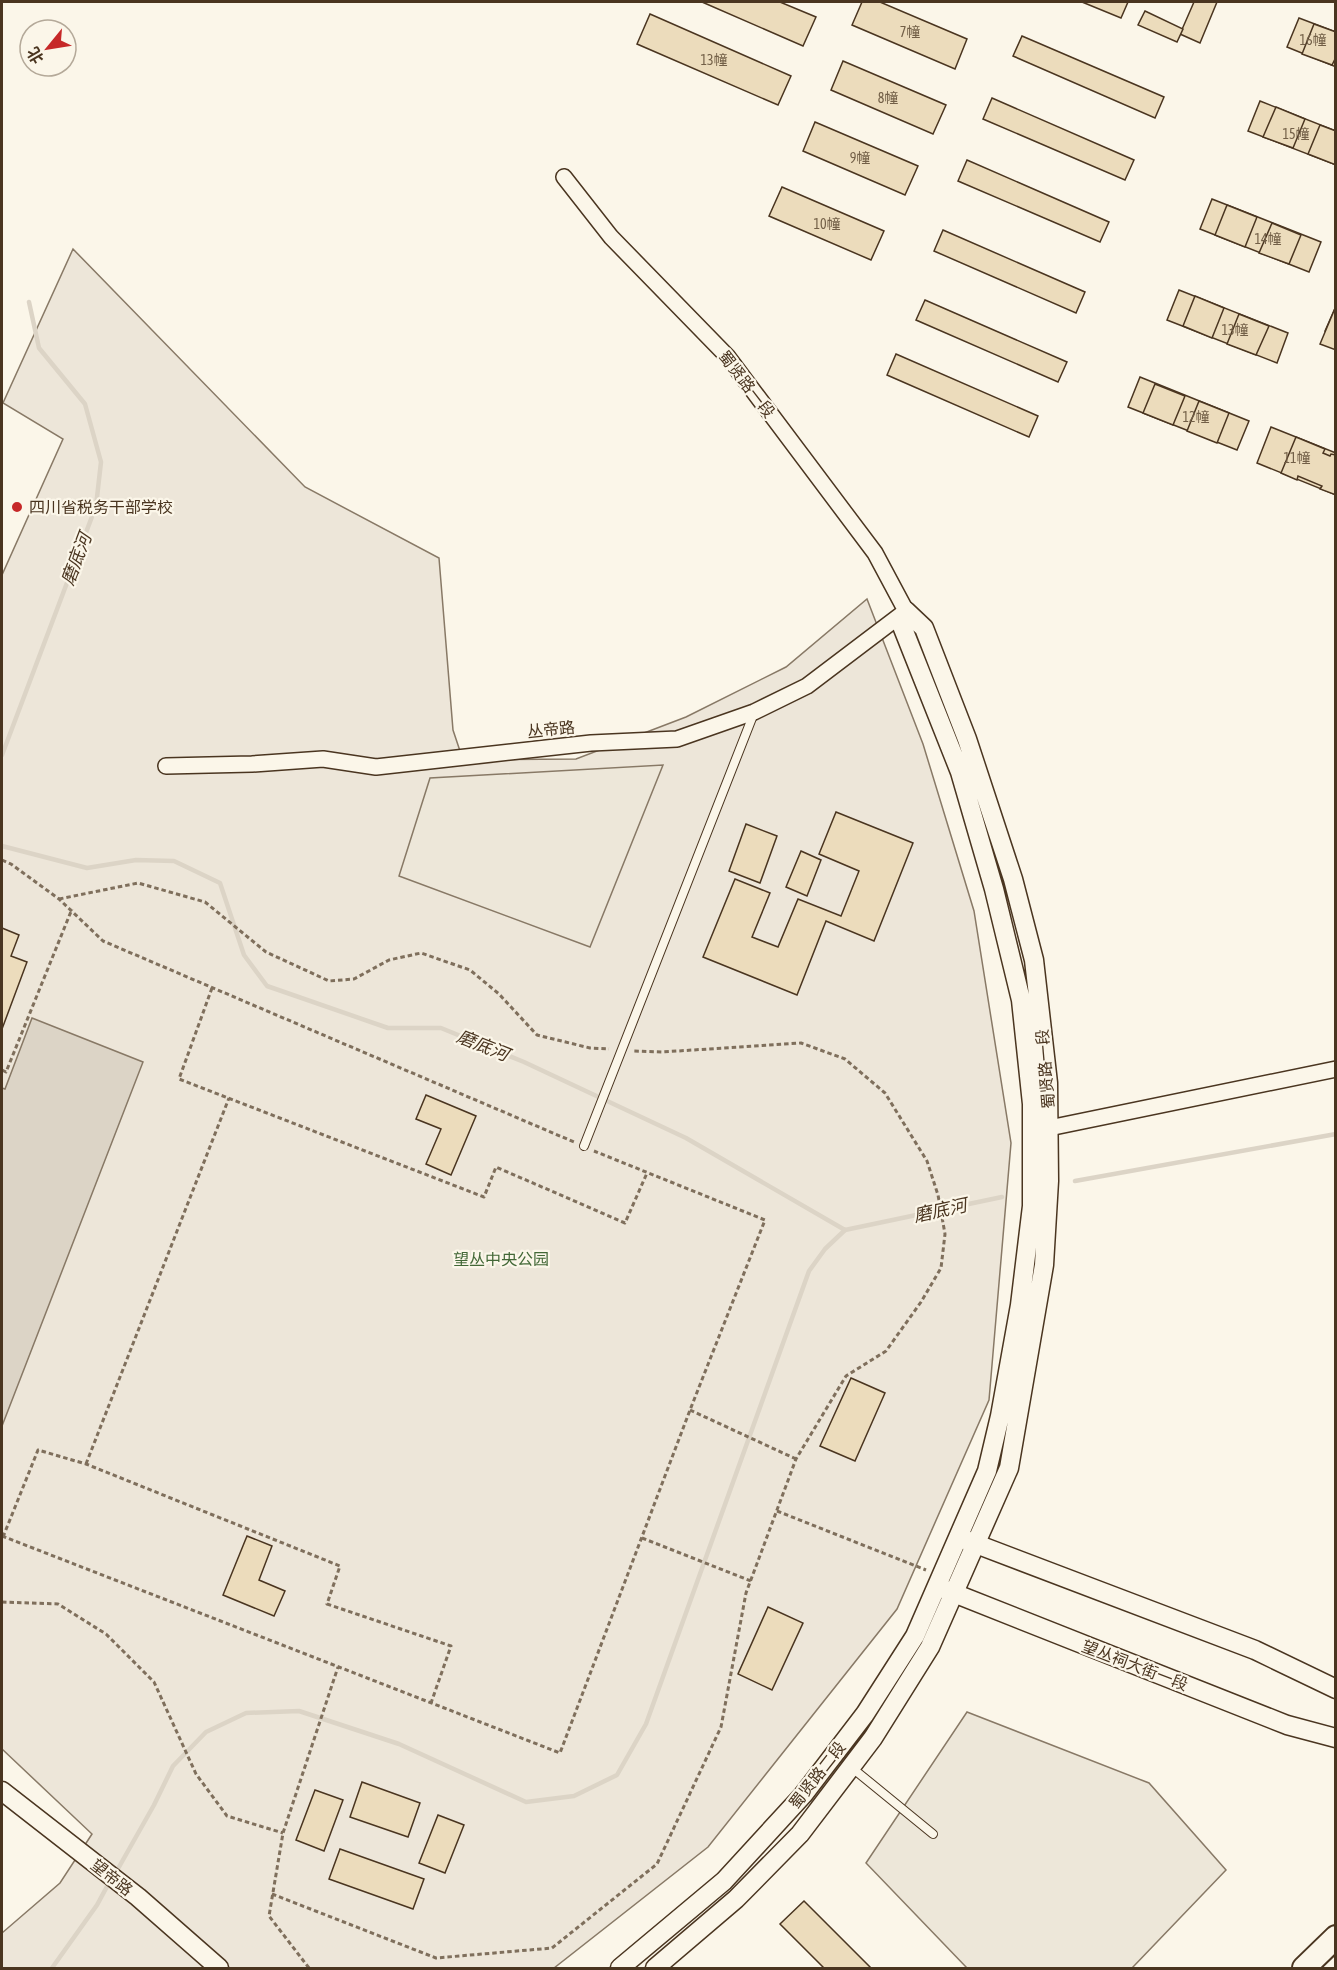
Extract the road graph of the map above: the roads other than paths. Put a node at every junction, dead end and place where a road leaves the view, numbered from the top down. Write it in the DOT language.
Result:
graph roads {
  1 [pos="564,177"];
  2 [pos="906,611"];
  3 [pos="754,712"];
  4 [pos="166,766"];
  5 [pos="1335,1069"];
  6 [pos="1048,1128"];
  7 [pos="584,1146"];
  8 [pos="967,1540"];
  9 [pos="943,1586"];
  10 [pos="1335,1689"];
  11 [pos="1335,1738"];
  12 [pos="851,1767"];
  13 [pos="2,1791"];
  14 [pos="933,1834"];
  15 [pos="1335,1937"];
  16 [pos="219,1968"];
  17 [pos="620,1968"];
  18 [pos="655,1968"];
  19 [pos="1304,1968"];
  1 -- 2 [label="street, 蜀贤路一段"];
  2 -- 3 [label="street, 丛帝路"];
  2 -- 6 [label="street, 蜀贤路一段"];
  2 -- 8 [label="street, 蜀贤路一段"];
  3 -- 4 [label="street, 丛帝路"];
  3 -- 7 [label="lane"];
  5 -- 6 [label="street"];
  6 -- 8 [label="street, 蜀贤路一段"];
  8 -- 9 [label="street, 蜀贤路二段"];
  8 -- 10 [label="street"];
  9 -- 11 [label="street, 望丛祠大街一段"];
  9 -- 12 [label="street, 蜀贤路二段"];
  9 -- 17 [label="street, 蜀贤路二段"];
  12 -- 14 [label="lane"];
  12 -- 18 [label="street, 蜀贤路二段"];
  13 -- 16 [label="street, 望帝路"];
  15 -- 19 [label="main road"];
}
